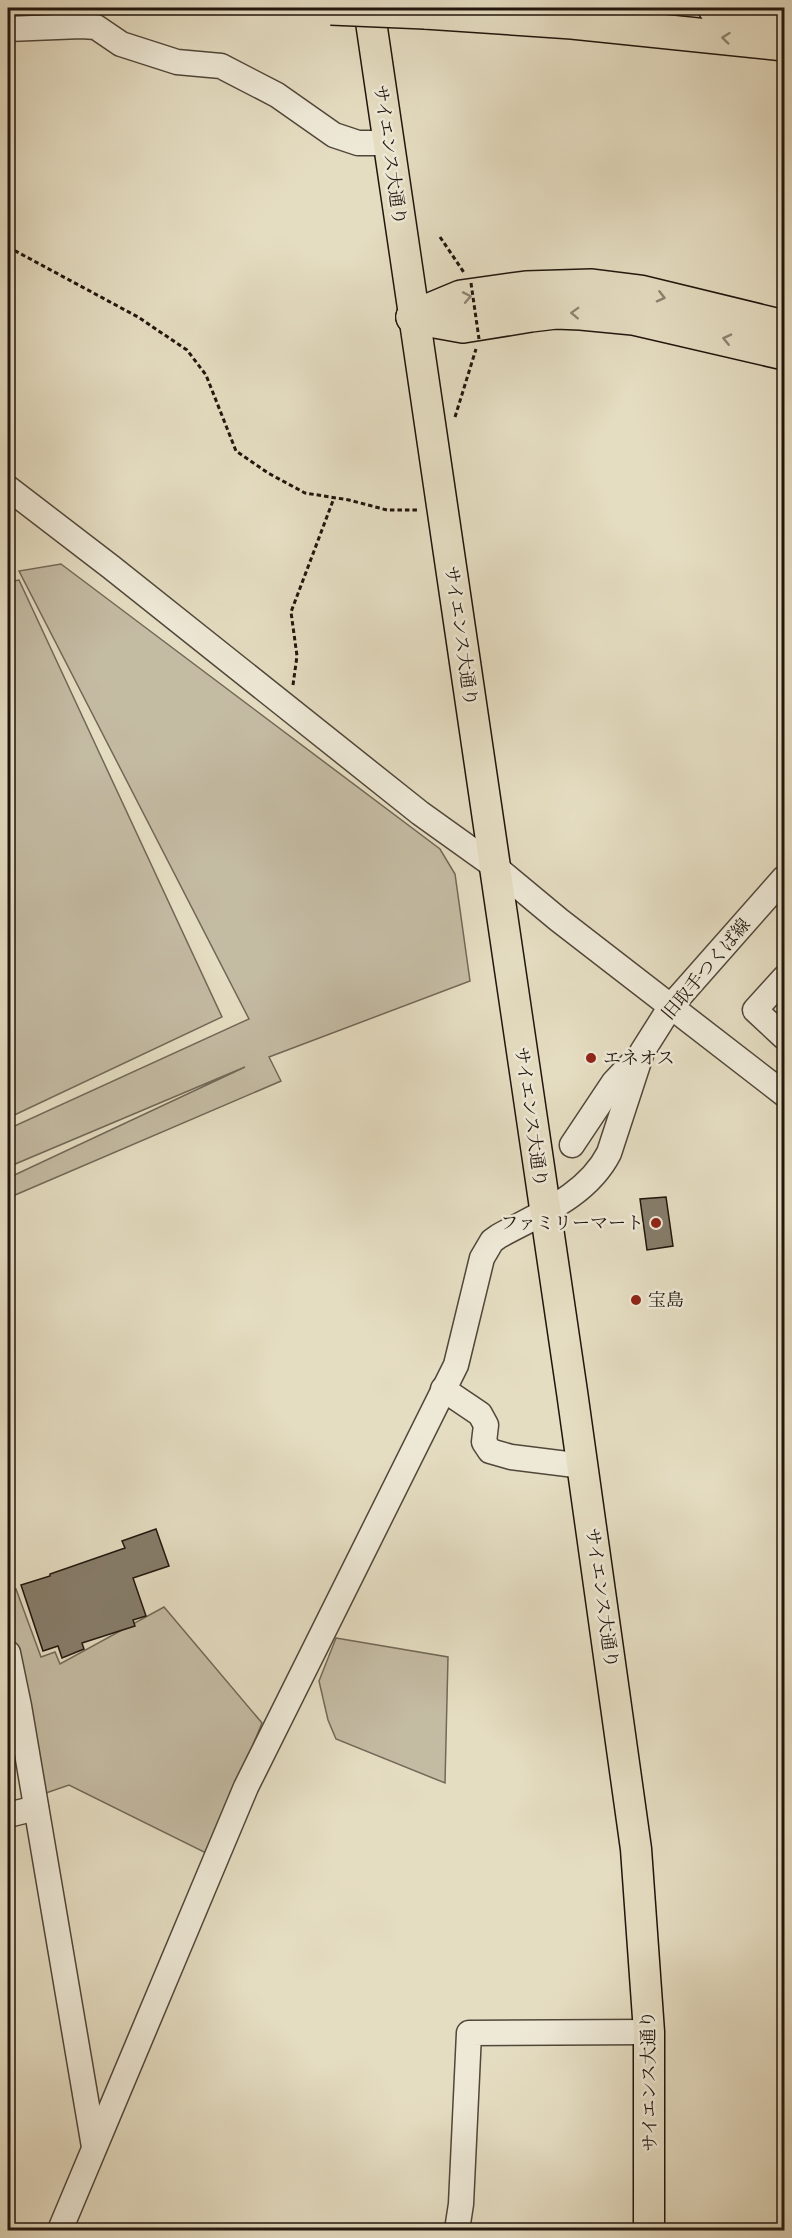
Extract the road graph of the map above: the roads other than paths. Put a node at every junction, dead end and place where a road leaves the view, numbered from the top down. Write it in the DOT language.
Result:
graph roads {
  1 [pos="331,8"];
  2 [pos="369,8"];
  3 [pos="715,8"];
  4 [pos="81,16"];
  5 [pos="784,16"];
  6 [pos="8,29"];
  7 [pos="784,44"];
  8 [pos="388,143"];
  9 [pos="413,317"];
  10 [pos="784,327"];
  11 [pos="784,352"];
  12 [pos="8,488"];
  13 [pos="494,866"];
  14 [pos="784,878"];
  15 [pos="784,978"];
  16 [pos="671,1006"];
  17 [pos="784,1037"];
  18 [pos="642,1052"];
  19 [pos="784,1094"];
  20 [pos="572,1145"];
  21 [pos="545,1213"];
  22 [pos="443,1389"];
  23 [pos="583,1466"];
  24 [pos="8,1653"];
  25 [pos="36,1808"];
  26 [pos="8,1815"];
  27 [pos="649,2032"];
  28 [pos="94,2147"];
  29 [pos="60,2230"];
  30 [pos="457,2230"];
  31 [pos="649,2230"];
  7 -- 1 [label="highway, one-way, bridge"];
  2 -- 8 [label="main road, サイエンス大通り"];
  3 -- 5 [label="highway"];
  4 -- 6 [label="street"];
  4 -- 8 [label="street"];
  8 -- 9 [label="main road, サイエンス大通り"];
  9 -- 10 [label="highway, one-way"];
  11 -- 9 [label="highway, one-way"];
  9 -- 13 [label="main road, サイエンス大通り"];
  12 -- 13 [label="street"];
  13 -- 16 [label="street"];
  13 -- 21 [label="main road, サイエンス大通り"];
  14 -- 16 [label="street, 旧取手つくば線"];
  15 -- 17 [label="street"];
  16 -- 18 [label="street, 旧取手つくば線"];
  16 -- 19 [label="street"];
  18 -- 20 [label="street"];
  18 -- 21 [label="street, 旧取手つくば線"];
  21 -- 22 [label="street, 旧取手つくば線"];
  21 -- 23 [label="main road, サイエンス大通り"];
  22 -- 23 [label="street"];
  22 -- 28 [label="street, 旧取手つくば線"];
  23 -- 27 [label="main road, サイエンス大通り"];
  24 -- 25 [label="street"];
  25 -- 26 [label="street"];
  25 -- 28 [label="street"];
  27 -- 30 [label="street"];
  27 -- 31 [label="main road, サイエンス大通り"];
  28 -- 29 [label="street, 旧取手つくば線"];
}
